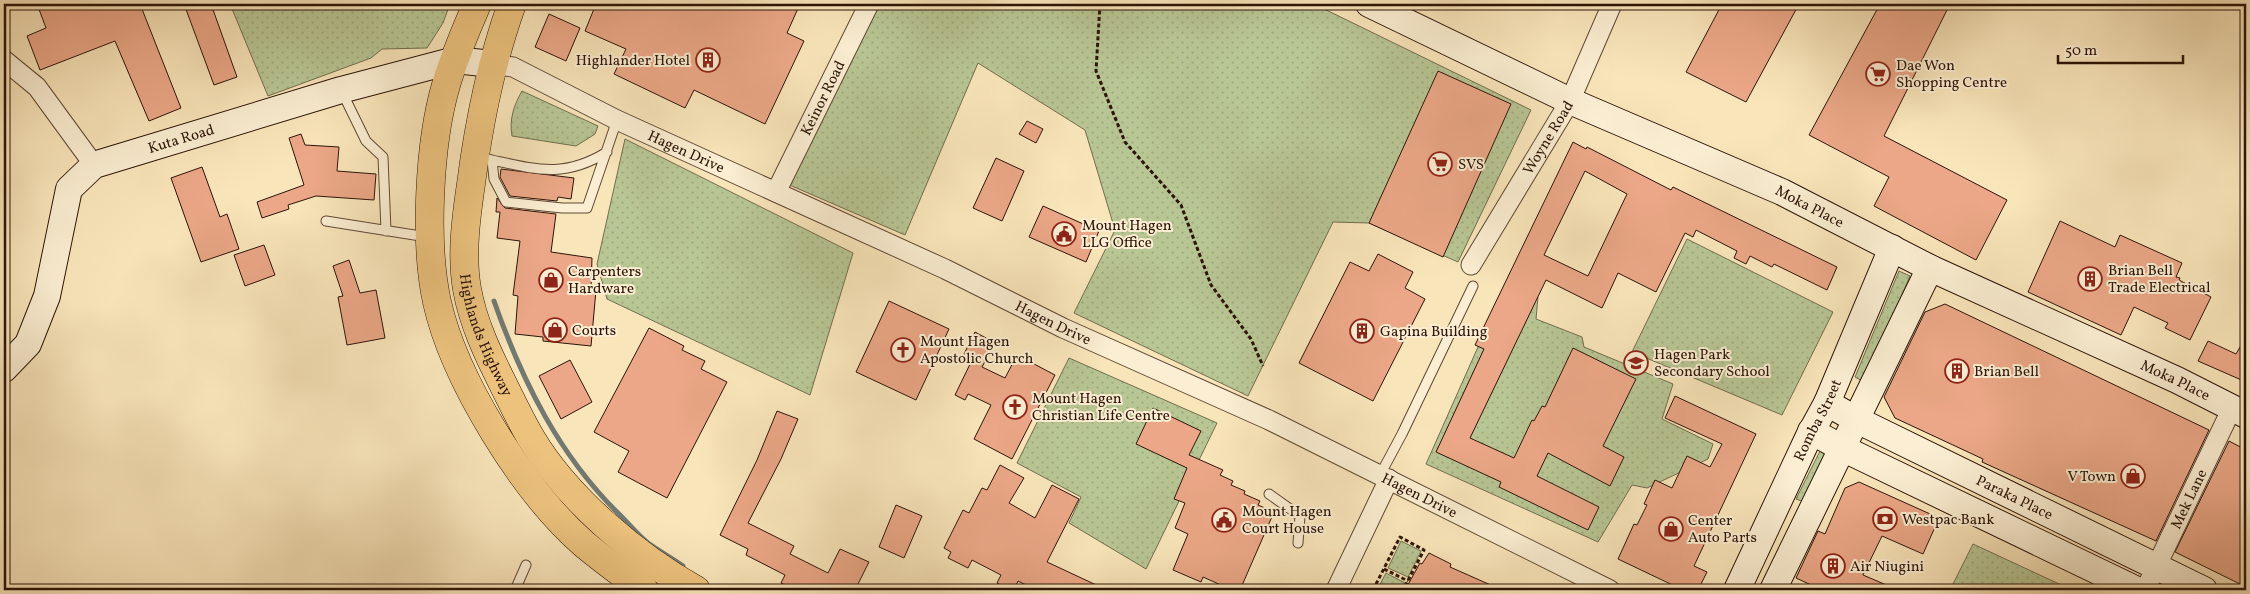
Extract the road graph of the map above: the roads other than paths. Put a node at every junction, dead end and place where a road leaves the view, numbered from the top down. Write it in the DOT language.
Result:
graph roads {
  1 [pos="477,4"];
  2 [pos="512,4"];
  3 [pos="869,4"];
  4 [pos="1369,4"];
  5 [pos="1612,4"];
  6 [pos="4,60"];
  7 [pos="456,60"];
  8 [pos="492,64"];
  9 [pos="341,90"];
  10 [pos="1570,101"];
  11 [pos="617,120"];
  12 [pos="607,152"];
  13 [pos="484,157"];
  14 [pos="94,165"];
  15 [pos="776,192"];
  16 [pos="326,221"];
  17 [pos="386,231"];
  18 [pos="429,237"];
  19 [pos="1892,248"];
  20 [pos="1471,265"];
  21 [pos="1930,268"];
  22 [pos="1473,286"];
  23 [pos="4,370"];
  24 [pos="1827,404"];
  25 [pos="2239,411"];
  26 [pos="1857,420"];
  27 [pos="1811,431"];
  28 [pos="1842,448"];
  29 [pos="1384,477"];
  30 [pos="1269,494"];
  31 [pos="1298,543"];
  32 [pos="526,565"];
  33 [pos="2151,579"];
  34 [pos="515,590"];
  35 [pos="644,590"];
  36 [pos="696,590"];
  37 [pos="1336,590"];
  38 [pos="1610,590"];
  39 [pos="1737,590"];
  40 [pos="1773,590"];
  41 [pos="2137,590"];
  42 [pos="2204,590"];
  1 -- 7 [label="main road, Highlands Highway"];
  2 -- 8 [label="main road, Highlands Highway"];
  3 -- 15 [label="street, Keinor Road"];
  4 -- 10 [label="street, Moka Place"];
  5 -- 10 [label="street, Woyne Road"];
  6 -- 14 [label="street"];
  7 -- 8 [label="street, Kuta Road"];
  7 -- 9 [label="street, Kuta Road"];
  7 -- 18 [label="main road, Highlands Highway"];
  8 -- 11 [label="street, Hagen Drive"];
  8 -- 13 [label="main road, Highlands Highway"];
  9 -- 14 [label="street, Kuta Road"];
  9 -- 17 [label="lane"];
  10 -- 19 [label="street, Moka Place"];
  10 -- 20 [label="street, Woyne Road"];
  11 -- 12 [label="lane"];
  11 -- 15 [label="street, Hagen Drive"];
  12 -- 13 [label="lane"];
  12 -- 13 [label="lane"];
  13 -- 36 [label="main road, Highlands Highway"];
  14 -- 23 [label="street, Kuta Road"];
  15 -- 29 [label="street, Hagen Drive"];
  16 -- 17 [label="lane"];
  17 -- 18 [label="lane"];
  18 -- 35 [label="main road, Highlands Highway"];
  19 -- 21 [label="street, Moka Place"];
  19 -- 24 [label="street, Romba Street"];
  21 -- 25 [label="street, Moka Place"];
  21 -- 26 [label="street"];
  22 -- 29 [label="lane"];
  24 -- 26 [label="street, Paraka Place"];
  24 -- 27 [label="street, Romba Street"];
  25 -- 33 [label="street, Mek Lane"];
  26 -- 28 [label="street"];
  26 -- 33 [label="street, Paraka Place"];
  27 -- 28 [label="street, Paraka Place"];
  27 -- 39 [label="street, Romba Street"];
  28 -- 40 [label="street"];
  28 -- 41 [label="street, Paraka Place"];
  29 -- 37 [label="street"];
  29 -- 38 [label="street, Hagen Drive"];
  30 -- 31 [label="lane"];
  32 -- 34 [label="lane"];
  33 -- 42 [label="street, Paraka Place"];
}
